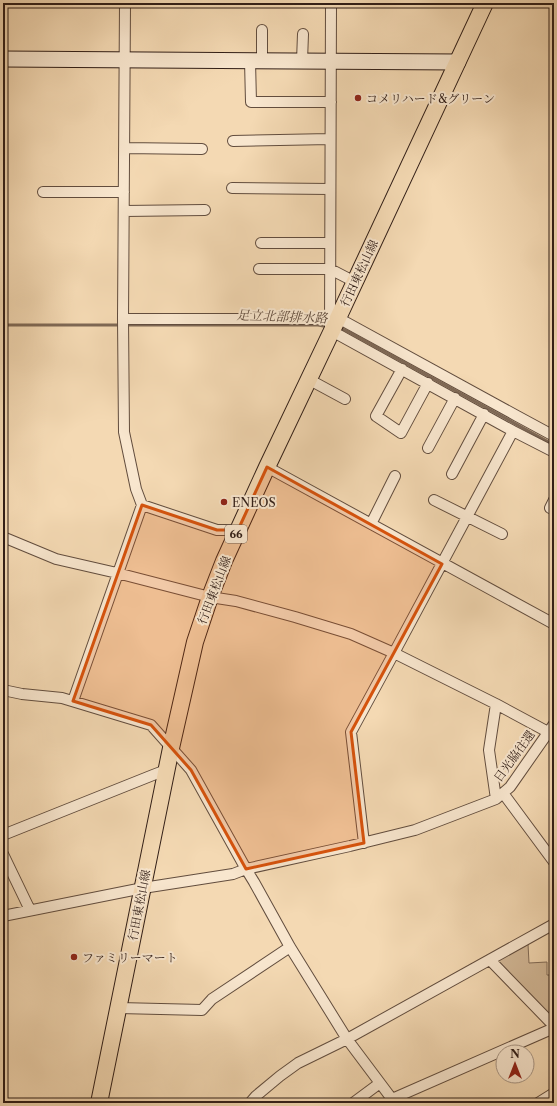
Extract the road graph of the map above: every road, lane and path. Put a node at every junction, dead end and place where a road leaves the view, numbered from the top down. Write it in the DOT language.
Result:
graph roads {
  1 [pos="125,3"];
  2 [pos="331,3"];
  3 [pos="485,3"];
  4 [pos="262,30"];
  5 [pos="303,34"];
  6 [pos="3,59"];
  7 [pos="125,60"];
  8 [pos="256,61"];
  9 [pos="302,61"];
  10 [pos="331,61"];
  11 [pos="458,62"];
  12 [pos="330,102"];
  13 [pos="330,139"];
  14 [pos="233,141"];
  15 [pos="124,148"];
  16 [pos="202,149"];
  17 [pos="232,188"];
  18 [pos="330,189"];
  19 [pos="43,192"];
  20 [pos="124,192"];
  21 [pos="205,210"];
  22 [pos="124,211"];
  23 [pos="261,243"];
  24 [pos="330,243"];
  25 [pos="259,269"];
  26 [pos="330,269"];
  27 [pos="354,282"];
  28 [pos="123,319"];
  29 [pos="333,321"];
  30 [pos="402,369"];
  31 [pos="308,380"];
  32 [pos="428,383"];
  33 [pos="455,398"];
  34 [pos="345,399"];
  35 [pos="484,414"];
  36 [pos="513,431"];
  37 [pos="554,436"];
  38 [pos="428,448"];
  39 [pos="554,452"];
  40 [pos="267,467"];
  41 [pos="452,474"];
  42 [pos="396,476"];
  43 [pos="434,500"];
  44 [pos="142,505"];
  45 [pos="467,517"];
  46 [pos="371,524"];
  47 [pos="238,530"];
  48 [pos="502,534"];
  49 [pos="3,537"];
  50 [pos="442,564"];
  51 [pos="117,573"];
  52 [pos="210,597"];
  53 [pos="554,624"];
  54 [pos="394,653"];
  55 [pos="3,690"];
  56 [pos="73,701"];
  57 [pos="496,704"];
  58 [pos="551,728"];
  59 [pos="171,748"];
  60 [pos="166,770"];
  61 [pos="500,796"];
  62 [pos="3,835"];
  63 [pos="364,843"];
  64 [pos="3,854"];
  65 [pos="554,862"];
  66 [pos="246,869"];
  67 [pos="143,888"];
  68 [pos="30,910"];
  69 [pos="3,916"];
  70 [pos="554,924"];
  71 [pos="290,947"];
  72 [pos="490,960"];
  73 [pos="119,1008"];
  74 [pos="554,1025"];
  75 [pos="347,1039"];
  76 [pos="380,1083"];
  77 [pos="554,1093"];
  78 [pos="394,1101"];
  79 [pos="99,1103"];
  80 [pos="250,1103"];
  81 [pos="353,1103"];
  82 [pos="538,1103"];
  1 -- 7 [label="street"];
  2 -- 10 [label="street"];
  3 -- 11 [label="main road, 行田東松山線 / 66"];
  4 -- 8 [label="street"];
  5 -- 9 [label="street"];
  6 -- 7 [label="street"];
  7 -- 8 [label="street"];
  7 -- 15 [label="street"];
  8 -- 9 [label="street"];
  8 -- 12 [label="street"];
  9 -- 10 [label="street"];
  10 -- 11 [label="street"];
  10 -- 12 [label="street"];
  11 -- 27 [label="main road, 行田東松山線 / 66"];
  12 -- 13 [label="street"];
  13 -- 14 [label="street"];
  13 -- 18 [label="street"];
  15 -- 16 [label="street"];
  15 -- 20 [label="street"];
  17 -- 18 [label="street"];
  18 -- 24 [label="street"];
  19 -- 20 [label="street"];
  20 -- 22 [label="street"];
  21 -- 22 [label="street"];
  22 -- 28 [label="street"];
  23 -- 24 [label="street"];
  24 -- 26 [label="street"];
  25 -- 26 [label="street"];
  26 -- 27 [label="street"];
  26 -- 29 [label="street"];
  27 -- 29 [label="main road, 行田東松山線 / 66"];
  28 -- 29 [label="street"];
  28 -- 44 [label="street"];
  29 -- 30 [label="street"];
  29 -- 31 [label="main road, 行田東松山線 / 66"];
  29 -- 37 [label="street"];
  30 -- 32 [label="street"];
  30 -- 32 [label="street"];
  31 -- 34 [label="street"];
  31 -- 40 [label="main road, 行田東松山線 / 66"];
  32 -- 33 [label="street"];
  33 -- 35 [label="street"];
  33 -- 38 [label="street"];
  35 -- 36 [label="street"];
  35 -- 41 [label="street"];
  36 -- 39 [label="street"];
  36 -- 45 [label="street"];
  40 -- 46 [label="street"];
  40 -- 47 [label="main road, 行田東松山線 / 66"];
  42 -- 46 [label="street"];
  43 -- 45 [label="street"];
  44 -- 47 [label="street"];
  44 -- 51 [label="street"];
  45 -- 48 [label="street"];
  45 -- 50 [label="street"];
  46 -- 50 [label="street"];
  47 -- 52 [label="main road, 行田東松山線 / 66"];
  49 -- 51 [label="street"];
  50 -- 53 [label="street"];
  50 -- 54 [label="street"];
  51 -- 52 [label="street"];
  51 -- 56 [label="street"];
  52 -- 54 [label="street"];
  52 -- 59 [label="main road, 行田東松山線 / 66"];
  54 -- 57 [label="street"];
  54 -- 63 [label="street"];
  55 -- 56 [label="street"];
  56 -- 59 [label="street"];
  57 -- 58 [label="street"];
  57 -- 61 [label="street"];
  58 -- 61 [label="street, 日光脇往還"];
  59 -- 60 [label="main road, 行田東松山線 / 66"];
  59 -- 66 [label="street"];
  60 -- 62 [label="street"];
  60 -- 67 [label="main road, 行田東松山線 / 66"];
  61 -- 63 [label="street"];
  61 -- 65 [label="street, 日光脇往還"];
  63 -- 66 [label="street"];
  64 -- 68 [label="street"];
  66 -- 67 [label="street"];
  66 -- 71 [label="street"];
  67 -- 68 [label="street"];
  67 -- 73 [label="main road, 行田東松山線 / 66"];
  68 -- 69 [label="street"];
  70 -- 72 [label="street"];
  71 -- 73 [label="street"];
  71 -- 75 [label="street"];
  72 -- 74 [label="street"];
  72 -- 75 [label="street"];
  73 -- 79 [label="main road, 行田東松山線 / 66"];
  74 -- 78 [label="street"];
  75 -- 76 [label="street"];
  75 -- 80 [label="street"];
  76 -- 78 [label="street"];
  76 -- 81 [label="street"];
  77 -- 82 [label="street"];
}
